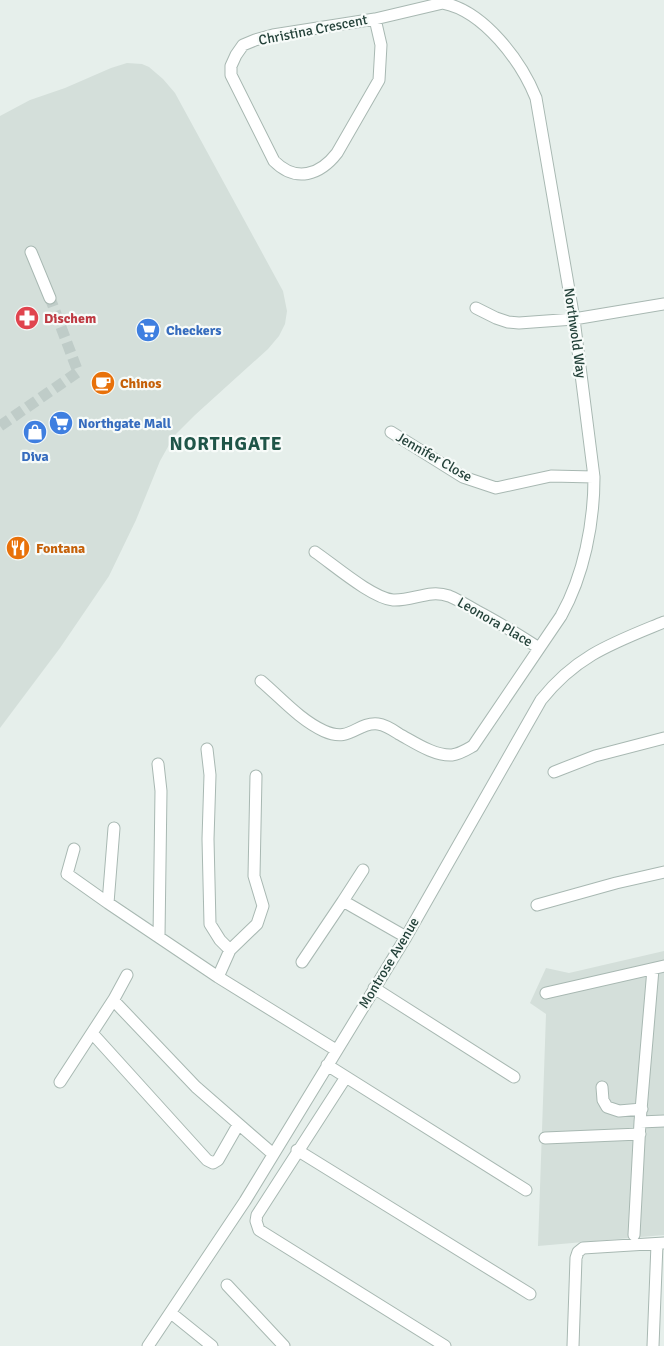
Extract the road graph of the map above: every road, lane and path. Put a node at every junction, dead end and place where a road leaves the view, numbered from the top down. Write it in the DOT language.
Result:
graph roads {
  1 [pos="374,19"];
  2 [pos="31,252"];
  3 [pos="50,298"];
  4 [pos="664,304"];
  5 [pos="476,308"];
  6 [pos="574,319"];
  7 [pos="390,432"];
  8 [pos="594,477"];
  9 [pos="316,552"];
  10 [pos="664,622"];
  11 [pos="539,648"];
  12 [pos="261,681"];
  13 [pos="664,738"];
  14 [pos="207,749"];
  15 [pos="158,764"];
  16 [pos="554,772"];
  17 [pos="256,776"];
  18 [pos="114,828"];
  19 [pos="74,849"];
  20 [pos="364,870"];
  21 [pos="664,872"];
  22 [pos="343,901"];
  23 [pos="108,903"];
  24 [pos="538,905"];
  25 [pos="159,936"];
  26 [pos="406,937"];
  27 [pos="230,950"];
  28 [pos="302,962"];
  29 [pos="659,967"];
  30 [pos="127,975"];
  31 [pos="218,977"];
  32 [pos="374,988"];
  33 [pos="546,993"];
  34 [pos="114,999"];
  35 [pos="92,1033"];
  36 [pos="336,1050"];
  37 [pos="327,1065"];
  38 [pos="346,1077"];
  39 [pos="514,1077"];
  40 [pos="60,1082"];
  41 [pos="602,1087"];
  42 [pos="642,1109"];
  43 [pos="664,1121"];
  44 [pos="640,1122"];
  45 [pos="238,1125"];
  46 [pos="640,1134"];
  47 [pos="545,1138"];
  48 [pos="297,1150"];
  49 [pos="273,1154"];
  50 [pos="526,1190"];
  51 [pos="634,1235"];
  52 [pos="661,1243"];
  53 [pos="227,1285"];
  54 [pos="530,1294"];
  55 [pos="171,1313"];
  56 [pos="148,1346"];
  57 [pos="212,1346"];
  58 [pos="284,1346"];
  59 [pos="445,1346"];
  60 [pos="573,1346"];
  61 [pos="652,1346"];
  1 -- 1 [label="street, Christina Crescent"];
  1 -- 6 [label="street, Northwold Way"];
  2 -- 3 [label="street"];
  4 -- 6 [label="street"];
  5 -- 6 [label="street"];
  6 -- 8 [label="street, Northwold Way"];
  7 -- 8 [label="street, Jennifer Close"];
  8 -- 11 [label="street, Northwold Way"];
  9 -- 11 [label="street, Leonora Place"];
  10 -- 26 [label="street, Montrose Avenue"];
  11 -- 12 [label="street, Northwold Way"];
  13 -- 16 [label="street"];
  14 -- 27 [label="street"];
  15 -- 25 [label="street"];
  17 -- 27 [label="street"];
  18 -- 23 [label="street"];
  19 -- 23 [label="street"];
  20 -- 22 [label="street"];
  21 -- 24 [label="street"];
  22 -- 26 [label="street"];
  22 -- 28 [label="street"];
  23 -- 25 [label="street"];
  25 -- 31 [label="street"];
  26 -- 32 [label="street, Montrose Avenue"];
  27 -- 31 [label="street"];
  29 -- 33 [label="street"];
  29 -- 42 [label="street"];
  30 -- 34 [label="street"];
  31 -- 36 [label="street"];
  32 -- 36 [label="street, Montrose Avenue"];
  32 -- 39 [label="street"];
  34 -- 35 [label="street"];
  34 -- 45 [label="street"];
  35 -- 40 [label="street"];
  35 -- 45 [label="street"];
  36 -- 37 [label="street, Montrose Avenue"];
  37 -- 38 [label="street"];
  37 -- 49 [label="street, Montrose Avenue"];
  38 -- 48 [label="street"];
  38 -- 50 [label="street"];
  41 -- 42 [label="street"];
  42 -- 44 [label="street"];
  43 -- 44 [label="street"];
  44 -- 46 [label="street"];
  45 -- 49 [label="street"];
  46 -- 47 [label="street"];
  46 -- 51 [label="street"];
  48 -- 54 [label="street"];
  48 -- 59 [label="street"];
  49 -- 55 [label="street, Montrose Avenue"];
  52 -- 60 [label="street"];
  52 -- 61 [label="street"];
  53 -- 58 [label="street"];
  55 -- 56 [label="street, Montrose Avenue"];
  55 -- 57 [label="street"];
}
